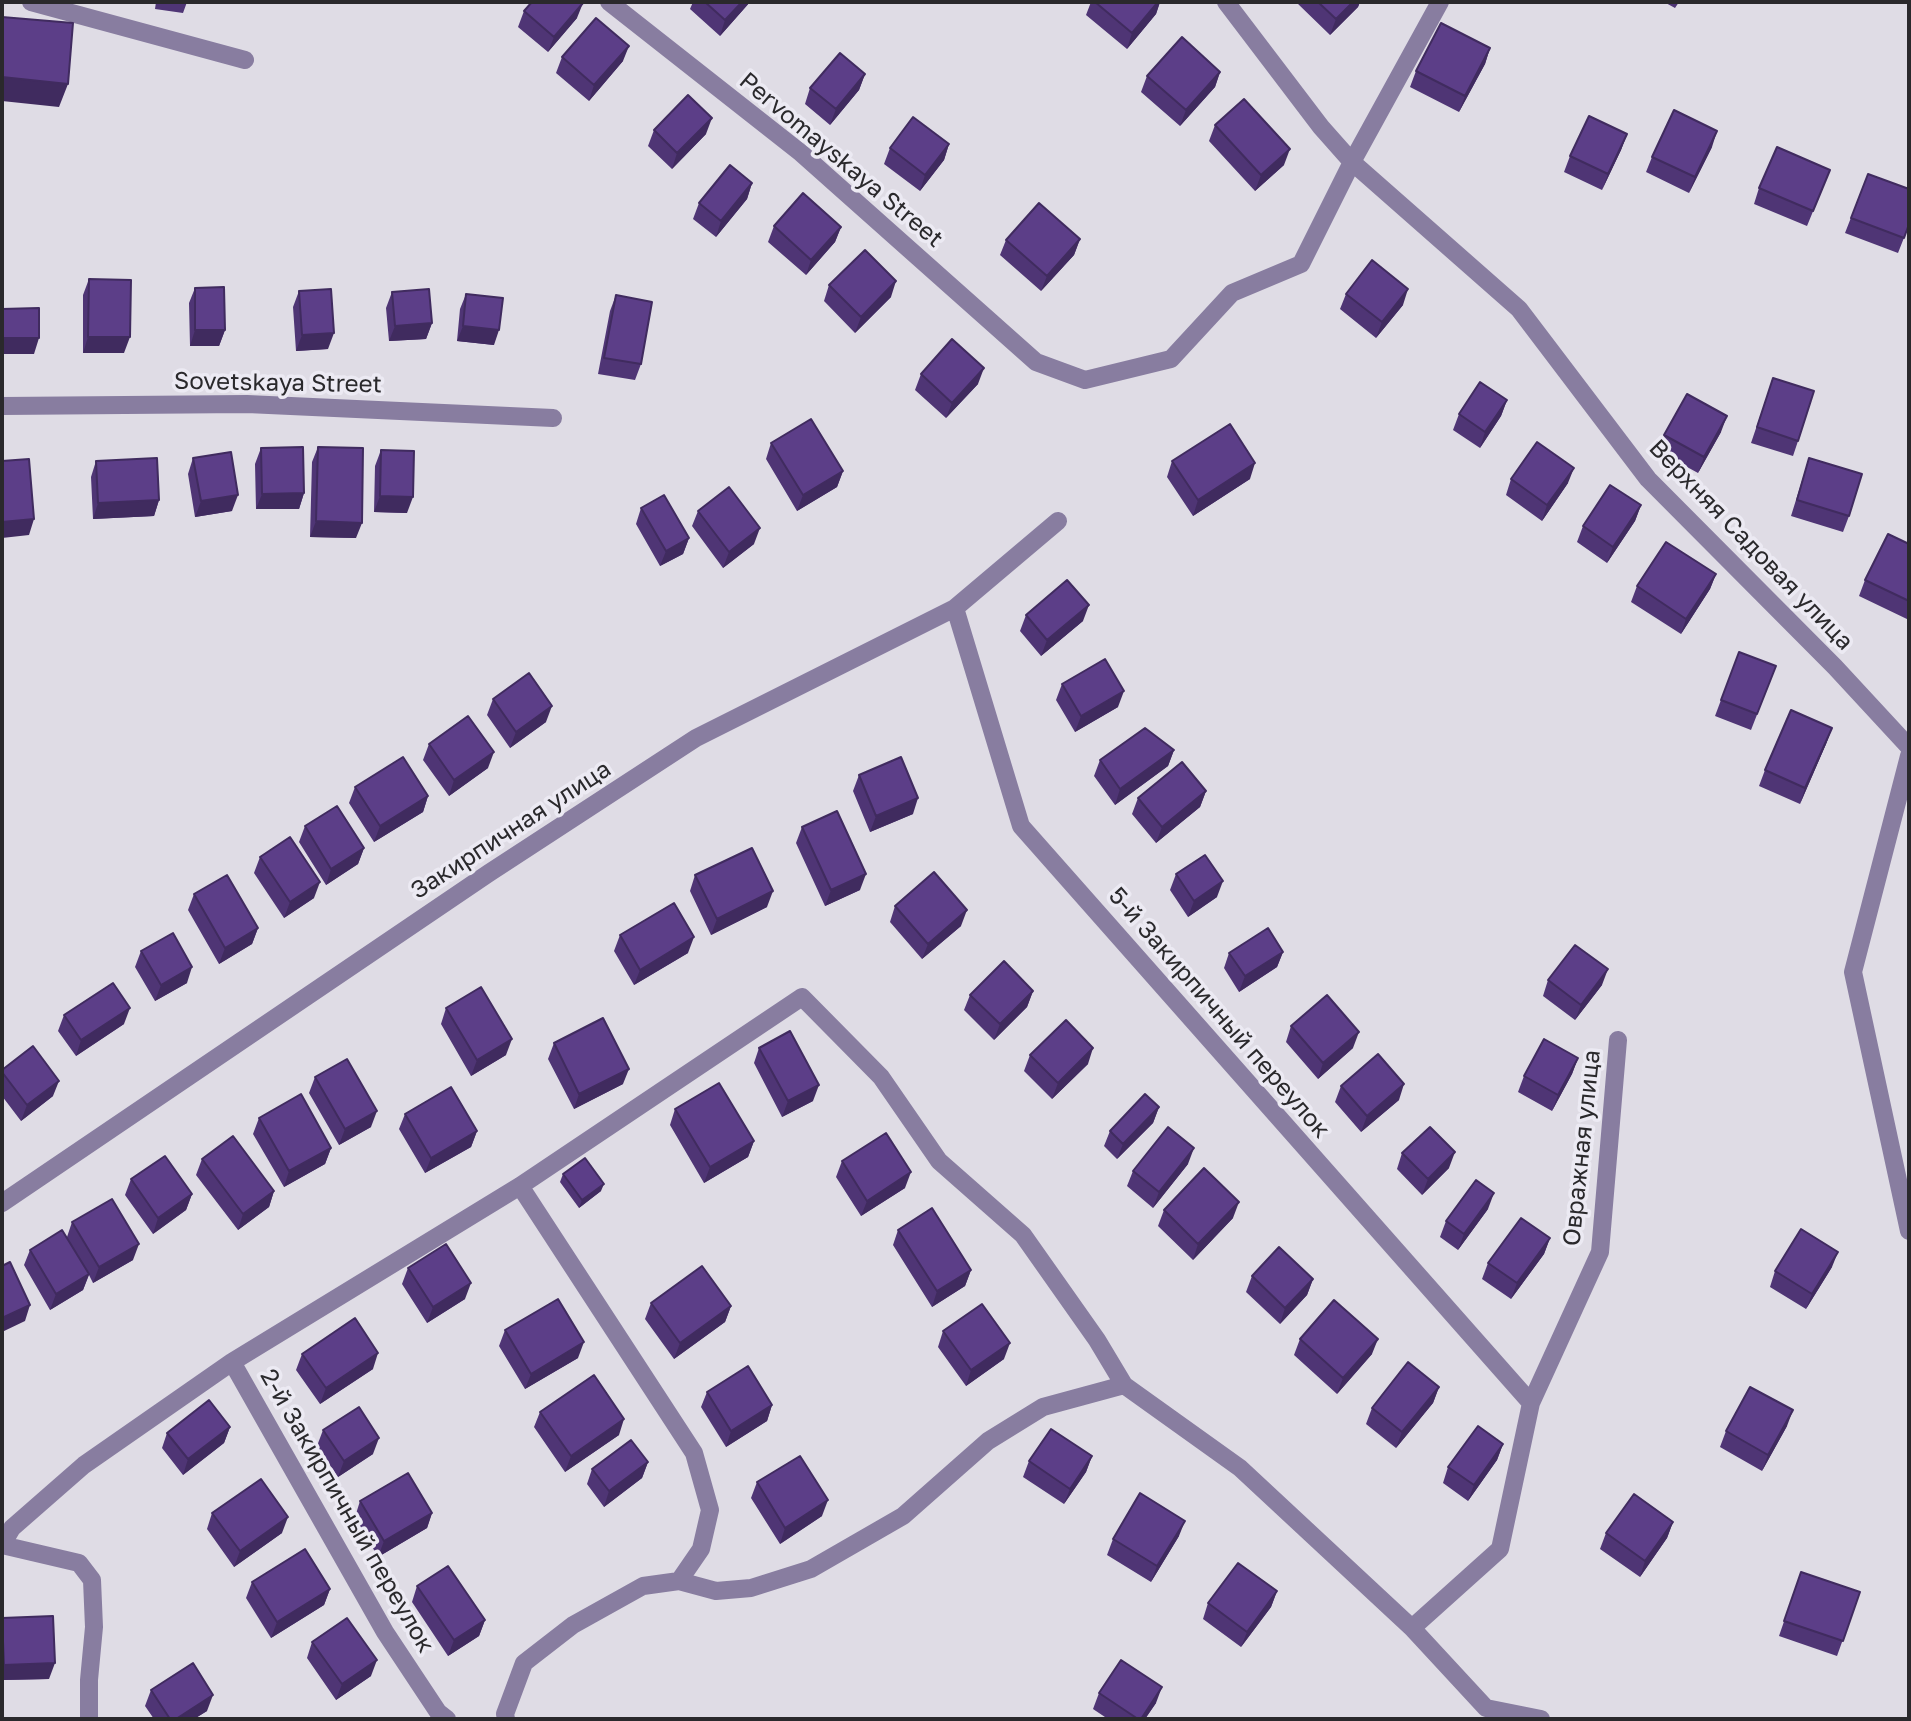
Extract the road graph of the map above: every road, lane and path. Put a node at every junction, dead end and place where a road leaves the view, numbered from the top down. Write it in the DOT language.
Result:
graph roads {
  1 [pos="31,2"];
  2 [pos="609,2"];
  3 [pos="1226,2"];
  4 [pos="1440,2"];
  5 [pos="245,60"];
  6 [pos="1352,162"];
  7 [pos="2,406"];
  8 [pos="553,418"];
  9 [pos="1058,521"];
  10 [pos="955,608"];
  11 [pos="1909,747"];
  12 [pos="1909,756"];
  13 [pos="1618,1040"];
  14 [pos="1903,1173"];
  15 [pos="520,1186"];
  16 [pos="2,1203"];
  17 [pos="1909,1231"];
  18 [pos="232,1362"];
  19 [pos="1124,1385"];
  20 [pos="1531,1403"];
  21 [pos="2,1545"];
  22 [pos="679,1581"];
  23 [pos="1412,1628"];
  24 [pos="89,1719"];
  25 [pos="447,1719"];
  26 [pos="506,1719"];
  27 [pos="1541,1719"];
  1 -- 5 [label="street"];
  2 -- 6 [label="street, Pervomayskaya Street"];
  3 -- 6 [label="street, Верхняя Садовая улица"];
  4 -- 6 [label="street"];
  6 -- 11 [label="street, Верхняя Садовая улица"];
  7 -- 8 [label="street, Sovetskaya Street"];
  9 -- 10 [label="street, Закирпичная улица"];
  10 -- 16 [label="street, Закирпичная улица"];
  10 -- 20 [label="street, 5-й Закирпичный переулок"];
  12 -- 14 [label="street"];
  13 -- 20 [label="street, Овражная улица"];
  14 -- 17 [label="street"];
  15 -- 18 [label="street"];
  15 -- 19 [label="street"];
  15 -- 22 [label="street"];
  18 -- 21 [label="street, 2-й Закирпичный переулок"];
  18 -- 25 [label="street, 2-й Закирпичный переулок"];
  19 -- 22 [label="street"];
  19 -- 23 [label="street"];
  20 -- 23 [label="street, Овражная улица"];
  21 -- 24 [label="street"];
  22 -- 26 [label="street"];
  23 -- 27 [label="street"];
}
